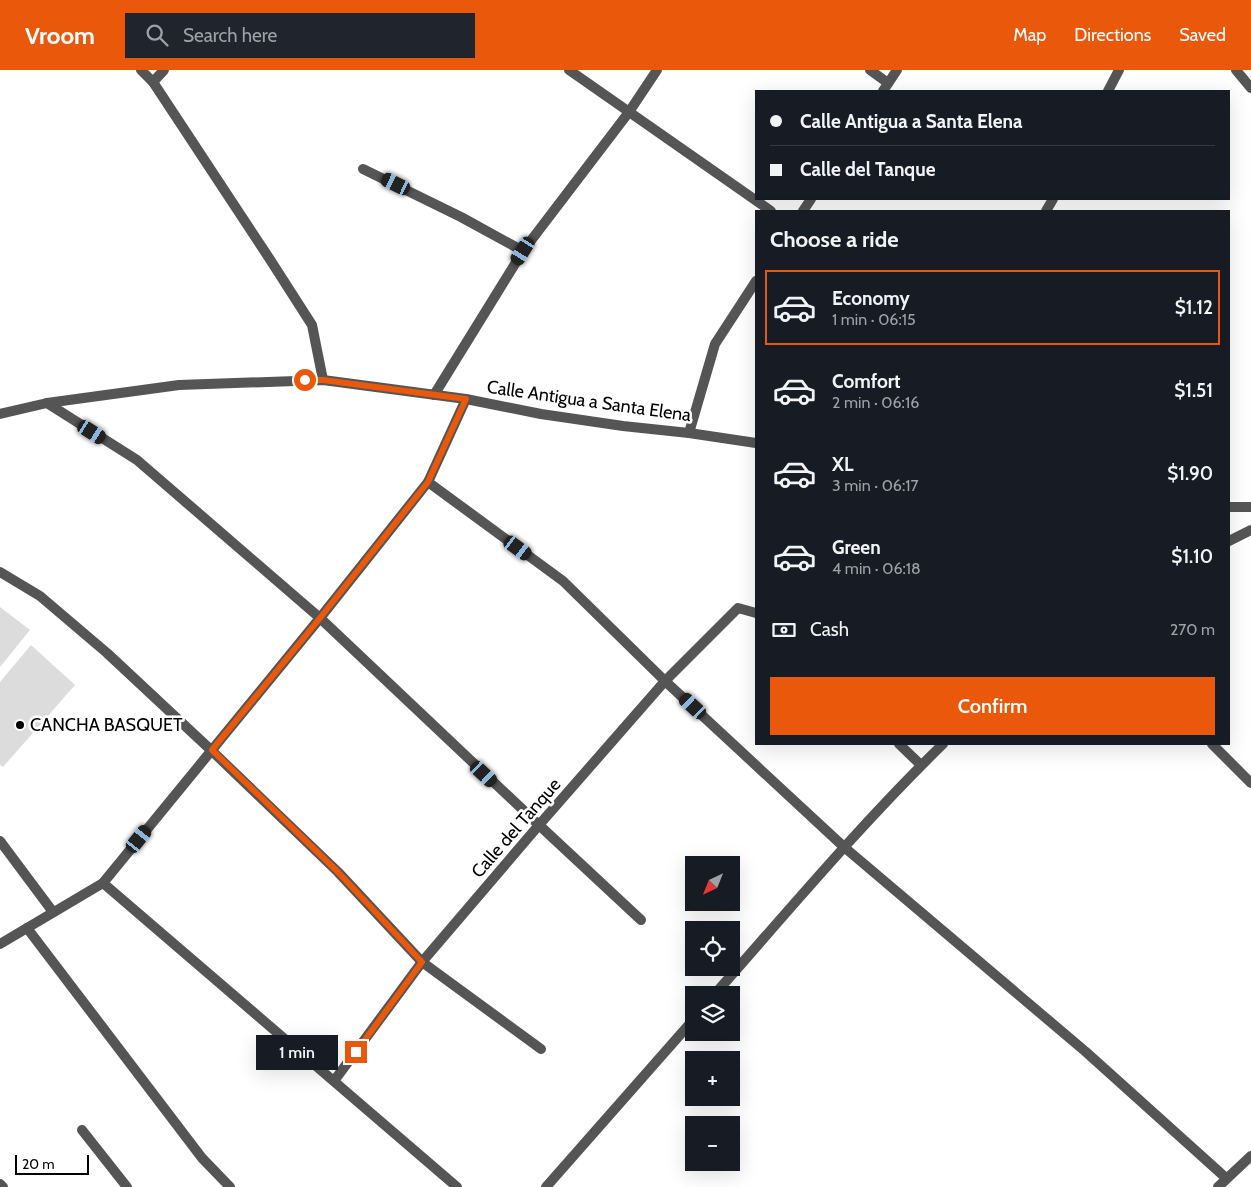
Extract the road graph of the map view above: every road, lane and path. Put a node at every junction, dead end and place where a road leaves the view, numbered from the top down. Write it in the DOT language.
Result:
graph roads {
  1 [pos="141,70"];
  2 [pos="164,70"];
  3 [pos="569,70"];
  4 [pos="657,70"];
  5 [pos="870,70"];
  6 [pos="897,70"];
  7 [pos="1119,70"];
  8 [pos="1236,70"];
  9 [pos="153,82"];
  10 [pos="886,87"];
  11 [pos="1251,88"];
  12 [pos="1109,90"];
  13 [pos="629,112"];
  14 [pos="363,168"];
  15 [pos="755,200"];
  16 [pos="755,200"];
  17 [pos="770,210"];
  18 [pos="523,251"];
  19 [pos="755,283"];
  20 [pos="323,380"];
  21 [pos="434,396"];
  22 [pos="466,399"];
  23 [pos="47,403"];
  24 [pos="0,414"];
  25 [pos="689,433"];
  26 [pos="755,443"];
  27 [pos="428,482"];
  28 [pos="1230,507"];
  29 [pos="1251,507"];
  30 [pos="1249,534"];
  31 [pos="1230,541"];
  32 [pos="0,572"];
  33 [pos="755,612"];
  34 [pos="320,618"];
  35 [pos="665,681"];
  36 [pos="900,745"];
  37 [pos="942,745"];
  38 [pos="1213,745"];
  39 [pos="212,750"];
  40 [pos="921,765"];
  41 [pos="1251,783"];
  42 [pos="539,825"];
  43 [pos="0,841"];
  44 [pos="844,847"];
  45 [pos="103,883"];
  46 [pos="53,912"];
  47 [pos="641,920"];
  48 [pos="27,928"];
  49 [pos="0,944"];
  50 [pos="422,962"];
  51 [pos="722,986"];
  52 [pos="685,1029"];
  53 [pos="541,1049"];
  54 [pos="334,1082"];
  55 [pos="82,1130"];
  56 [pos="1251,1156"];
  57 [pos="1226,1178"];
  58 [pos="0,1184"];
  59 [pos="3,1187"];
  60 [pos="127,1187"];
  61 [pos="230,1187"];
  62 [pos="457,1187"];
  63 [pos="546,1187"];
  64 [pos="1218,1187"];
  1 -- 9 [label="street"];
  2 -- 9 [label="street"];
  3 -- 13 [label="street"];
  4 -- 13 [label="street"];
  5 -- 10 [label="street"];
  6 -- 10 [label="street"];
  7 -- 12 [label="street"];
  8 -- 11 [label="street"];
  9 -- 20 [label="street"];
  13 -- 16 [label="street"];
  13 -- 18 [label="street"];
  14 -- 18 [label="street"];
  15 -- 17 [label="street"];
  18 -- 21 [label="street"];
  19 -- 25 [label="street"];
  20 -- 21 [label="street, Calle Antigua a Santa Elena"];
  20 -- 23 [label="street, Calle Antigua a Santa Elena"];
  21 -- 22 [label="street, Calle Antigua a Santa Elena"];
  22 -- 25 [label="street, Calle Antigua a Santa Elena"];
  22 -- 27 [label="street"];
  23 -- 24 [label="street, Calle Antigua a Santa Elena"];
  23 -- 34 [label="street"];
  25 -- 26 [label="street, Calle Antigua a Santa Elena"];
  27 -- 34 [label="street"];
  27 -- 35 [label="street"];
  28 -- 29 [label="street"];
  30 -- 31 [label="street"];
  32 -- 39 [label="street"];
  33 -- 35 [label="street, Calle del Tanque"];
  34 -- 39 [label="street"];
  34 -- 42 [label="street"];
  35 -- 42 [label="street, Calle del Tanque"];
  35 -- 44 [label="street"];
  36 -- 40 [label="street"];
  37 -- 40 [label="street"];
  38 -- 41 [label="street"];
  39 -- 45 [label="street"];
  39 -- 50 [label="street"];
  40 -- 44 [label="street"];
  42 -- 47 [label="street"];
  42 -- 50 [label="street, Calle del Tanque"];
  43 -- 46 [label="street"];
  44 -- 51 [label="street"];
  44 -- 57 [label="street"];
  45 -- 46 [label="street"];
  45 -- 54 [label="street"];
  46 -- 48 [label="street"];
  48 -- 49 [label="street"];
  48 -- 61 [label="street"];
  50 -- 53 [label="street"];
  50 -- 54 [label="street, Calle del Tanque"];
  52 -- 63 [label="street"];
  54 -- 62 [label="street"];
  55 -- 60 [label="street"];
  56 -- 57 [label="street"];
  57 -- 64 [label="street"];
  58 -- 59 [label="street"];
}
